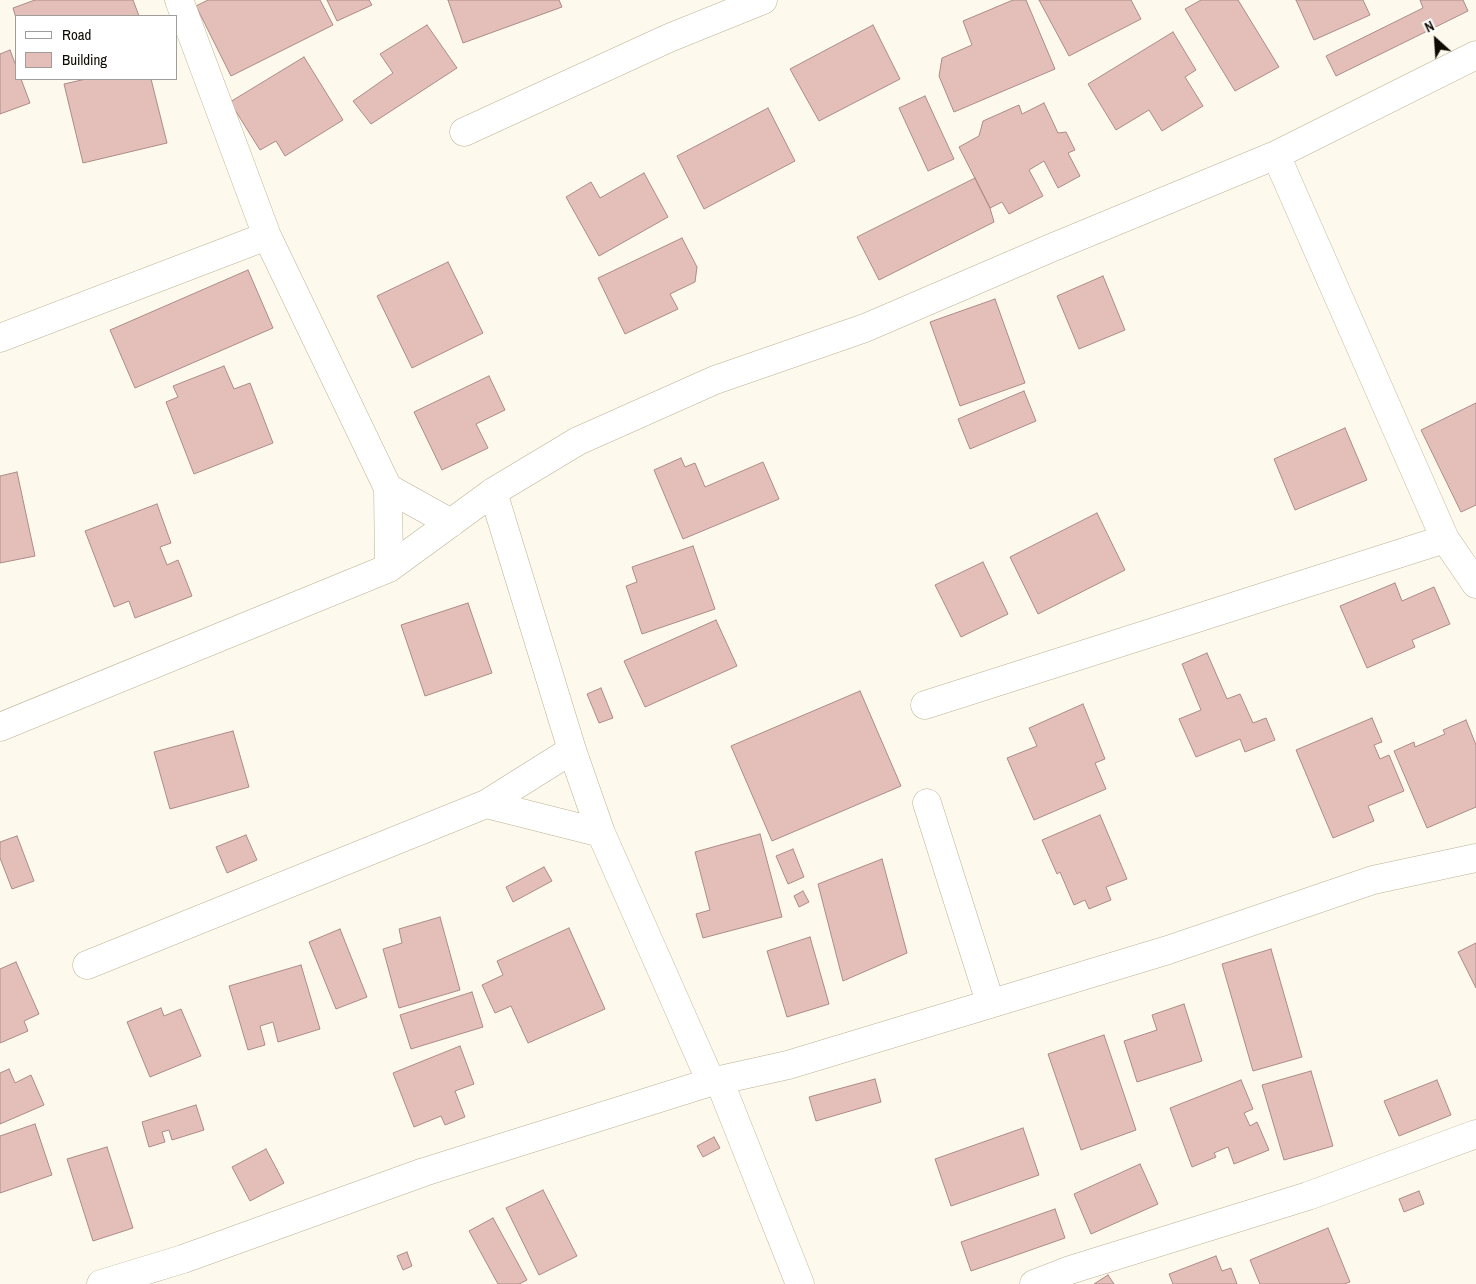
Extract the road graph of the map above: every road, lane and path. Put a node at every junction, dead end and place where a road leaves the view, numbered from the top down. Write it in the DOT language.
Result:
graph roads {
  1 [pos="179,0"];
  2 [pos="763,0"];
  3 [pos="1476,55"];
  4 [pos="464,132"];
  5 [pos="1276,155"];
  6 [pos="267,236"];
  7 [pos="0,338"];
  8 [pos="388,488"];
  9 [pos="493,492"];
  10 [pos="451,523"];
  11 [pos="1445,539"];
  12 [pos="389,568"];
  13 [pos="1476,584"];
  14 [pos="925,705"];
  15 [pos="0,727"];
  16 [pos="572,750"];
  17 [pos="927,803"];
  18 [pos="486,804"];
  19 [pos="601,833"];
  20 [pos="1476,858"];
  21 [pos="87,965"];
  22 [pos="990,1002"];
  23 [pos="715,1081"];
  24 [pos="1476,1134"];
  25 [pos="101,1284"];
  26 [pos="800,1284"];
  27 [pos="1034,1284"];
  1 -- 6 [label="street"];
  2 -- 4 [label="street"];
  3 -- 5 [label="street"];
  5 -- 9 [label="street"];
  5 -- 11 [label="street"];
  6 -- 7 [label="street"];
  6 -- 8 [label="street"];
  8 -- 10 [label="street"];
  8 -- 12 [label="street"];
  9 -- 10 [label="street"];
  9 -- 16 [label="street"];
  10 -- 12 [label="street"];
  11 -- 13 [label="street"];
  11 -- 14 [label="street"];
  12 -- 15 [label="street"];
  16 -- 18 [label="street"];
  16 -- 19 [label="street"];
  17 -- 22 [label="street"];
  18 -- 19 [label="street"];
  18 -- 21 [label="street"];
  19 -- 23 [label="street"];
  20 -- 22 [label="street"];
  22 -- 23 [label="street"];
  23 -- 25 [label="street"];
  23 -- 26 [label="street"];
  24 -- 27 [label="street"];
}
